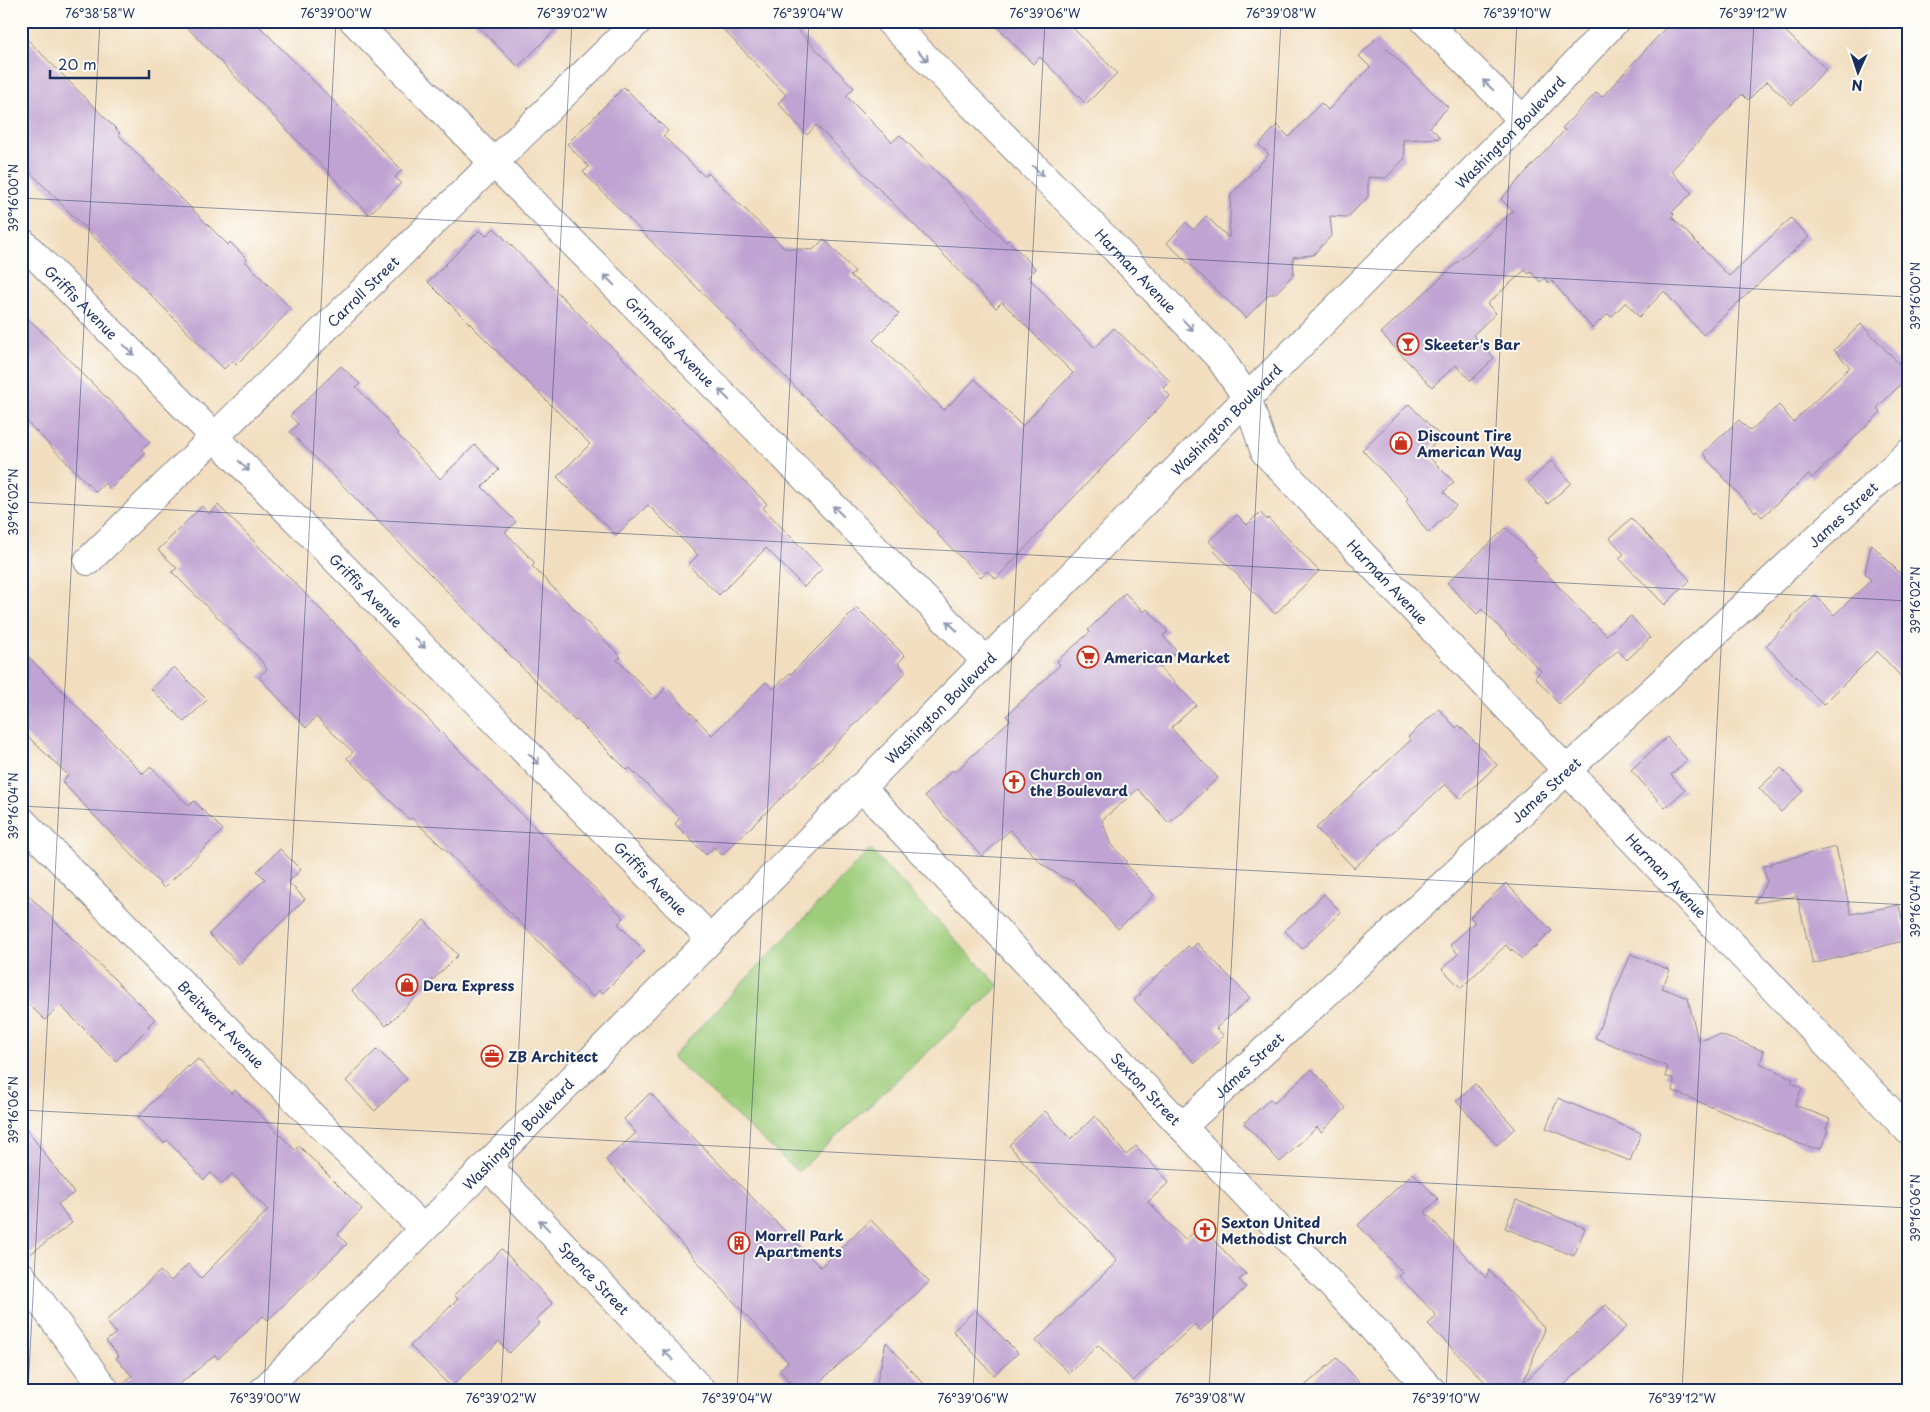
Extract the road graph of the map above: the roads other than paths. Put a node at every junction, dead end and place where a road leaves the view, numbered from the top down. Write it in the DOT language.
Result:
graph roads {
  1 [pos="354,21"];
  2 [pos="638,21"];
  3 [pos="889,21"];
  4 [pos="1425,21"];
  5 [pos="1615,21"];
  6 [pos="1523,120"];
  7 [pos="494,163"];
  8 [pos="21,241"];
  9 [pos="1247,398"];
  10 [pos="215,437"];
  11 [pos="1909,453"];
  12 [pos="88,561"];
  13 [pos="986,661"];
  14 [pos="1568,770"];
  15 [pos="861,787"];
  16 [pos="21,820"];
  17 [pos="711,939"];
  18 [pos="1182,1127"];
  19 [pos="1909,1131"];
  20 [pos="487,1165"];
  21 [pos="423,1230"];
  22 [pos="21,1275"];
  23 [pos="106,1391"];
  24 [pos="263,1391"];
  25 [pos="702,1391"];
  26 [pos="1432,1391"];
  1 -- 7 [label="street, Grinnalds Avenue"];
  2 -- 7 [label="street, Carroll Street"];
  3 -- 9 [label="street, Harman Avenue, one-way"];
  6 -- 4 [label="street, one-way"];
  5 -- 6 [label="street, Washington Boulevard"];
  6 -- 9 [label="street, Washington Boulevard"];
  7 -- 10 [label="street, Carroll Street"];
  13 -- 7 [label="street, Grinnalds Avenue, one-way"];
  8 -- 10 [label="street, Griffis Avenue, one-way"];
  9 -- 13 [label="street, Washington Boulevard"];
  9 -- 14 [label="street, Harman Avenue"];
  10 -- 12 [label="street, Carroll Street"];
  10 -- 17 [label="street, Griffis Avenue, one-way"];
  11 -- 14 [label="street, James Street"];
  13 -- 15 [label="street, Washington Boulevard"];
  14 -- 18 [label="street, James Street"];
  14 -- 19 [label="street, Harman Avenue"];
  15 -- 17 [label="street, Washington Boulevard"];
  15 -- 18 [label="street, Sexton Street"];
  16 -- 21 [label="street, Breitwert Avenue"];
  17 -- 20 [label="street, Washington Boulevard"];
  18 -- 26 [label="street, Sexton Street"];
  20 -- 21 [label="street, Washington Boulevard"];
  25 -- 20 [label="street, Spence Street, one-way"];
  21 -- 24 [label="street, Washington Boulevard"];
  22 -- 23 [label="street"];
}
